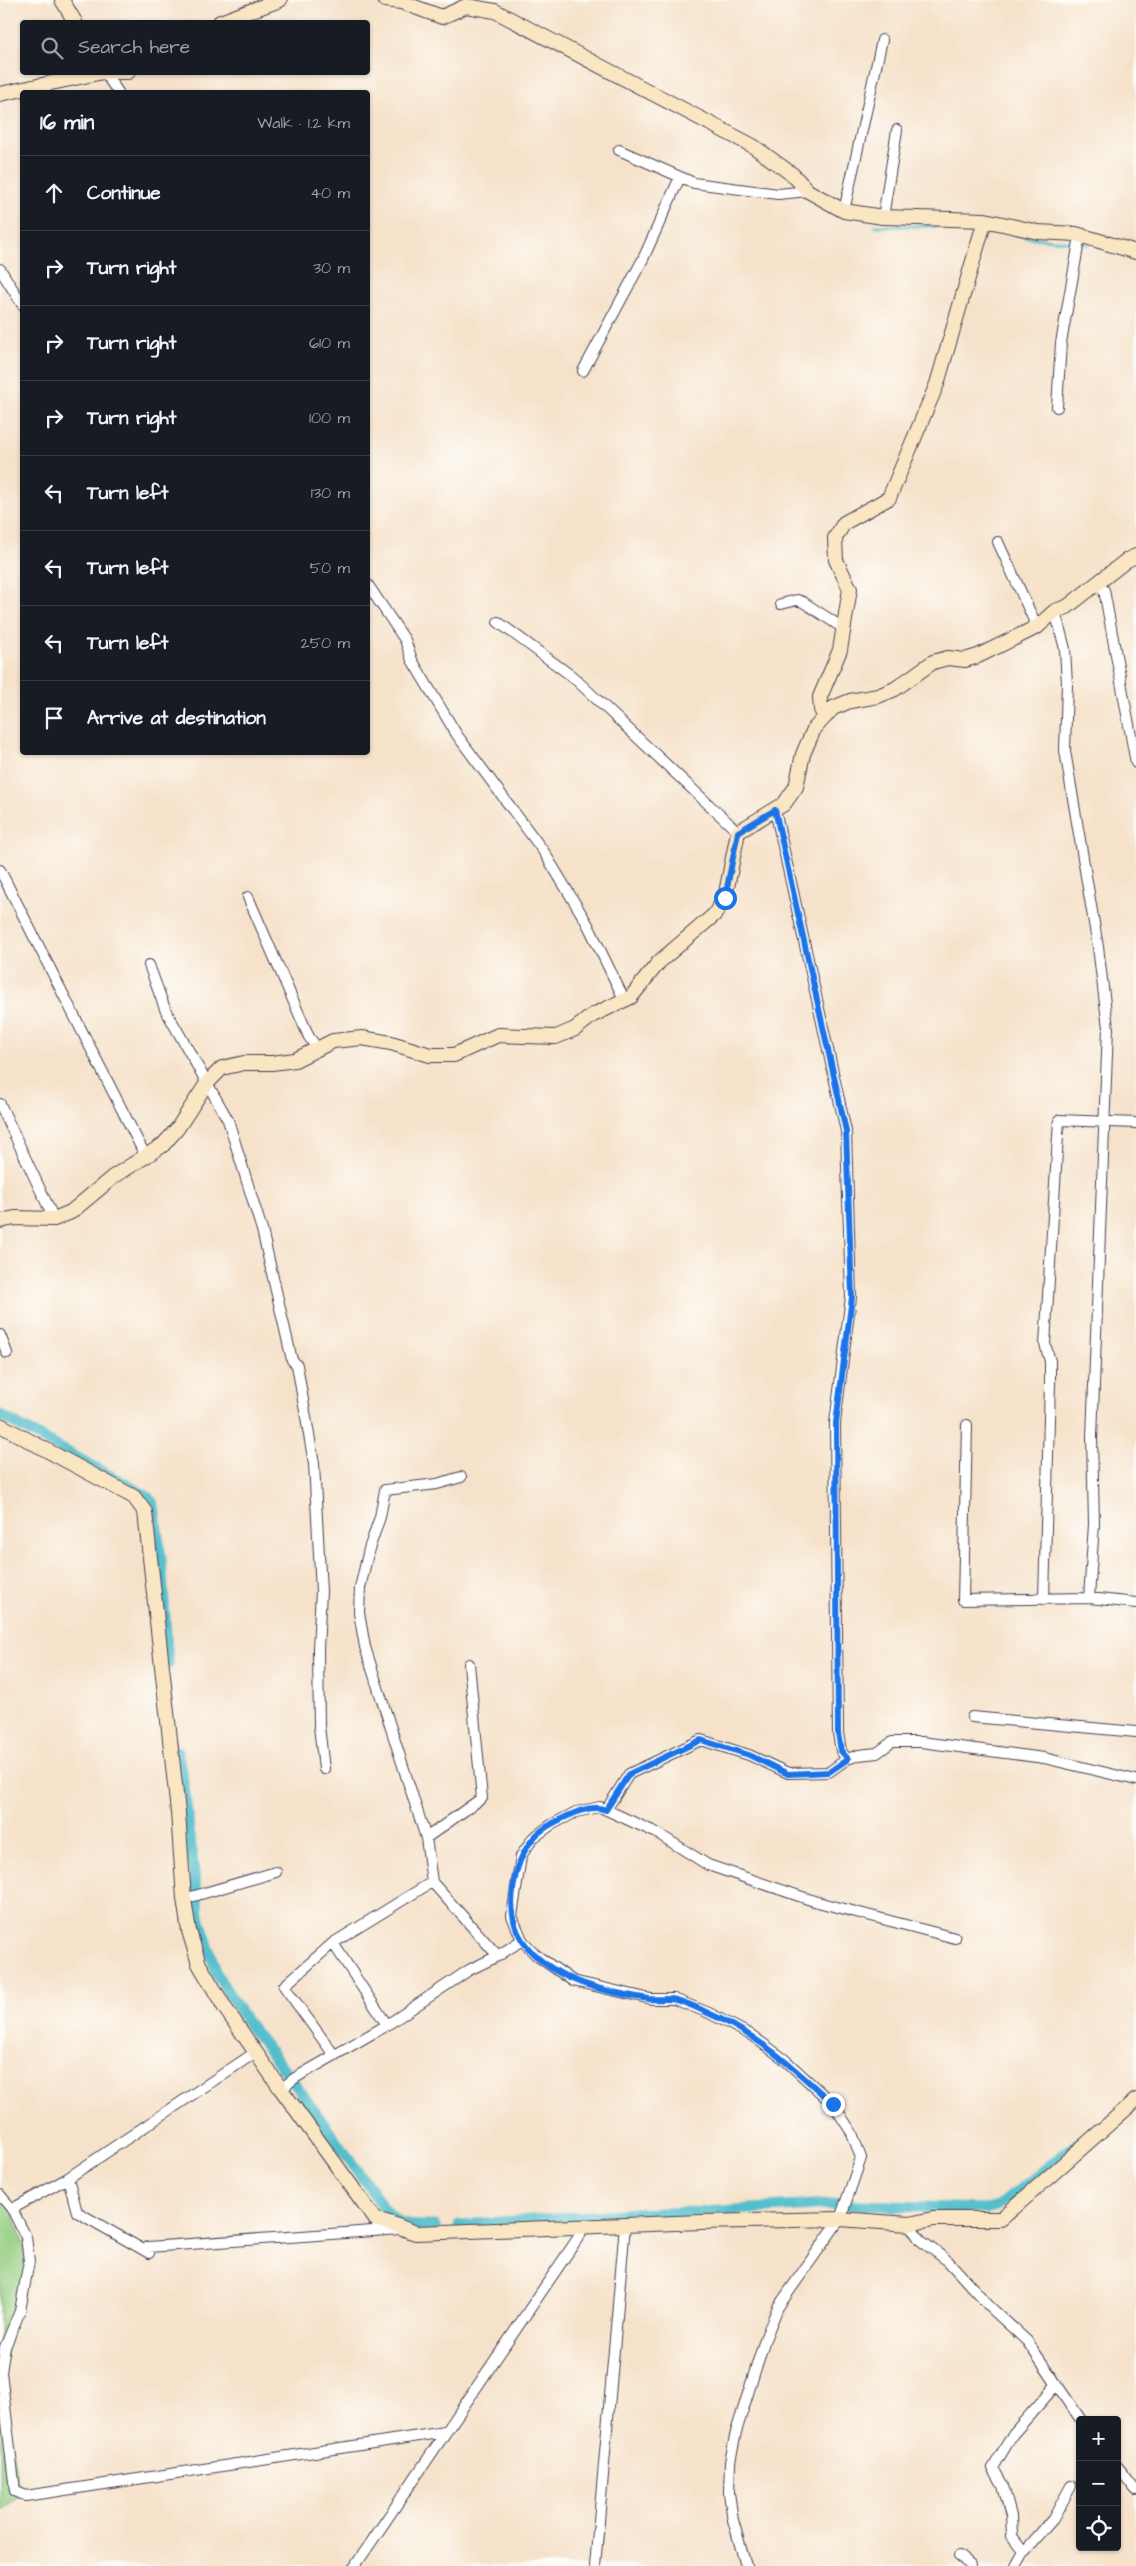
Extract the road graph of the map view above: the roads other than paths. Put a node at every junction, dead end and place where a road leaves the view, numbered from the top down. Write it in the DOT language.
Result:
graph roads {
  1 [pos="62,0"];
  2 [pos="280,0"];
  3 [pos="384,0"];
  4 [pos="74,20"];
  5 [pos="225,20"];
  6 [pos="882,40"];
  7 [pos="91,75"];
  8 [pos="107,75"];
  9 [pos="117,90"];
  10 [pos="0,94"];
  11 [pos="897,130"];
  12 [pos="619,150"];
  13 [pos="680,177"];
  14 [pos="808,191"];
  15 [pos="844,211"];
  16 [pos="883,217"];
  17 [pos="984,227"];
  18 [pos="1080,236"];
  19 [pos="1136,252"];
  20 [pos="0,269"];
  21 [pos="20,301"];
  22 [pos="583,371"];
  23 [pos="1057,407"];
  24 [pos="998,542"];
  25 [pos="1136,556"];
  26 [pos="1096,584"];
  27 [pos="370,588"];
  28 [pos="781,604"];
  29 [pos="1055,612"];
  30 [pos="498,622"];
  31 [pos="1037,627"];
  32 [pos="843,628"];
  33 [pos="826,716"];
  34 [pos="1136,763"];
  35 [pos="775,810"];
  36 [pos="738,832"];
  37 [pos="0,870"];
  38 [pos="248,896"];
  39 [pos="149,966"];
  40 [pos="624,1001"];
  41 [pos="318,1049"];
  42 [pos="207,1082"];
  43 [pos="0,1104"];
  44 [pos="1104,1124"];
  45 [pos="1136,1124"];
  46 [pos="146,1157"];
  47 [pos="54,1219"];
  48 [pos="0,1221"];
  49 [pos="0,1335"];
  50 [pos="7,1353"];
  51 [pos="0,1425"];
  52 [pos="967,1426"];
  53 [pos="461,1477"];
  54 [pos="1089,1598"];
  55 [pos="1044,1599"];
  56 [pos="1136,1602"];
  57 [pos="469,1664"];
  58 [pos="972,1717"];
  59 [pos="1136,1732"];
  60 [pos="848,1759"];
  61 [pos="324,1769"];
  62 [pos="1136,1780"];
  63 [pos="606,1810"];
  64 [pos="426,1838"];
  65 [pos="276,1872"];
  66 [pos="432,1882"];
  67 [pos="192,1897"];
  68 [pos="955,1938"];
  69 [pos="522,1940"];
  70 [pos="332,1943"];
  71 [pos="498,1956"];
  72 [pos="387,2026"];
  73 [pos="256,2052"];
  74 [pos="334,2055"];
  75 [pos="288,2084"];
  76 [pos="1136,2100"];
  77 [pos="68,2178"];
  78 [pos="0,2195"];
  79 [pos="12,2209"];
  80 [pos="843,2209"];
  81 [pos="909,2224"];
  82 [pos="625,2225"];
  83 [pos="582,2227"];
  84 [pos="401,2229"];
  85 [pos="1057,2384"];
  86 [pos="1078,2416"];
  87 [pos="445,2432"];
  88 [pos="1121,2471"];
  89 [pos="1071,2486"];
  90 [pos="1136,2490"];
  91 [pos="1024,2552"];
  92 [pos="959,2556"];
  93 [pos="355,2566"];
  94 [pos="595,2566"];
  95 [pos="746,2566"];
  96 [pos="971,2566"];
  97 [pos="1016,2566"];
  1 -- 4 [label="street"];
  2 -- 5 [label="street"];
  3 -- 14 [label="street"];
  6 -- 15 [label="street"];
  7 -- 10 [label="street"];
  8 -- 9 [label="street"];
  11 -- 16 [label="street"];
  12 -- 13 [label="street"];
  13 -- 14 [label="street"];
  13 -- 22 [label="street"];
  14 -- 15 [label="street"];
  15 -- 16 [label="street"];
  16 -- 17 [label="street"];
  17 -- 18 [label="street"];
  17 -- 32 [label="street"];
  18 -- 19 [label="street"];
  18 -- 23 [label="street"];
  20 -- 21 [label="street"];
  24 -- 31 [label="street"];
  25 -- 26 [label="street"];
  26 -- 29 [label="street"];
  26 -- 34 [label="street"];
  27 -- 40 [label="street"];
  28 -- 32 [label="street"];
  29 -- 31 [label="street"];
  29 -- 44 [label="street"];
  30 -- 36 [label="street"];
  31 -- 33 [label="street"];
  32 -- 33 [label="street"];
  33 -- 35 [label="street"];
  35 -- 36 [label="street"];
  35 -- 60 [label="street"];
  36 -- 40 [label="street"];
  37 -- 46 [label="street"];
  38 -- 41 [label="street"];
  39 -- 42 [label="street"];
  40 -- 41 [label="street"];
  41 -- 42 [label="street"];
  42 -- 46 [label="street"];
  42 -- 61 [label="street"];
  43 -- 47 [label="street"];
  44 -- 45 [label="street"];
  44 -- 54 [label="street"];
  44 -- 55 [label="street"];
  46 -- 47 [label="street"];
  47 -- 48 [label="street"];
  49 -- 50 [label="street"];
  51 -- 67 [label="street"];
  52 -- 55 [label="street"];
  53 -- 64 [label="street"];
  54 -- 55 [label="street"];
  54 -- 56 [label="street"];
  57 -- 64 [label="street"];
  58 -- 59 [label="street"];
  60 -- 62 [label="street"];
  60 -- 63 [label="street"];
  63 -- 68 [label="street"];
  63 -- 69 [label="street"];
  64 -- 66 [label="street"];
  65 -- 67 [label="street"];
  66 -- 70 [label="street"];
  66 -- 71 [label="street"];
  67 -- 73 [label="street"];
  69 -- 71 [label="street"];
  69 -- 80 [label="street"];
  70 -- 72 [label="street"];
  70 -- 74 [label="street"];
  71 -- 72 [label="street"];
  72 -- 74 [label="street"];
  73 -- 75 [label="street"];
  73 -- 77 [label="street"];
  74 -- 75 [label="street"];
  75 -- 84 [label="street"];
  76 -- 81 [label="street"];
  77 -- 79 [label="street"];
  77 -- 84 [label="street"];
  78 -- 79 [label="street"];
  79 -- 87 [label="street"];
  80 -- 81 [label="street"];
  80 -- 82 [label="street"];
  80 -- 95 [label="street"];
  81 -- 85 [label="street"];
  82 -- 83 [label="street"];
  82 -- 94 [label="street"];
  83 -- 84 [label="street"];
  83 -- 87 [label="street"];
  85 -- 86 [label="street"];
  85 -- 91 [label="street"];
  87 -- 93 [label="street"];
  88 -- 90 [label="street"];
  89 -- 91 [label="street"];
  91 -- 97 [label="street"];
  92 -- 96 [label="street"];
}
